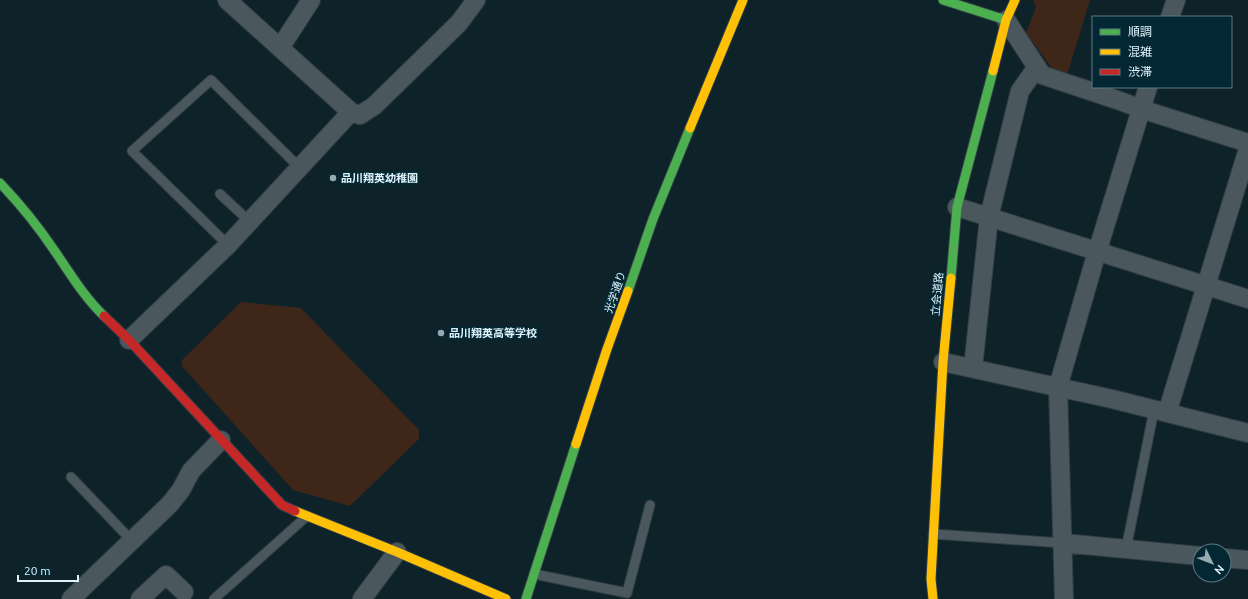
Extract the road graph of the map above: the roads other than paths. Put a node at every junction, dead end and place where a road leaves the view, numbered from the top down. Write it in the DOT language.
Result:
graph roads {
  1 [pos="227,0"];
  2 [pos="311,0"];
  3 [pos="476,0"];
  4 [pos="743,0"];
  5 [pos="943,0"];
  6 [pos="1015,0"];
  7 [pos="1176,0"];
  8 [pos="1170,16"];
  9 [pos="1006,20"];
  10 [pos="280,48"];
  11 [pos="1037,67"];
  12 [pos="1148,88"];
  13 [pos="1141,109"];
  14 [pos="351,112"];
  15 [pos="1248,143"];
  16 [pos="1248,149"];
  17 [pos="299,167"];
  18 [pos="0,183"];
  19 [pos="220,194"];
  20 [pos="957,207"];
  21 [pos="989,217"];
  22 [pos="250,222"];
  23 [pos="228,245"];
  24 [pos="1097,251"];
  25 [pos="1206,286"];
  26 [pos="1248,299"];
  27 [pos="129,340"];
  28 [pos="943,362"];
  29 [pos="974,368"];
  30 [pos="1058,387"];
  31 [pos="1161,411"];
  32 [pos="1248,433"];
  33 [pos="221,440"];
  34 [pos="71,477"];
  35 [pos="650,505"];
  36 [pos="307,516"];
  37 [pos="933,534"];
  38 [pos="132,541"];
  39 [pos="1063,543"];
  40 [pos="1126,549"];
  41 [pos="397,552"];
  42 [pos="1192,555"];
  43 [pos="1232,559"];
  44 [pos="1248,560"];
  45 [pos="534,574"];
  46 [pos="188,596"];
  47 [pos="71,599"];
  48 [pos="140,599"];
  49 [pos="214,599"];
  50 [pos="362,599"];
  51 [pos="506,599"];
  52 [pos="526,599"];
  53 [pos="933,599"];
  54 [pos="1064,599"];
  1 -- 10 [label="street"];
  2 -- 10 [label="street"];
  3 -- 14 [label="street"];
  4 -- 45 [label="street, 光学通り"];
  5 -- 9 [label="street"];
  6 -- 9 [label="street, 立会道路"];
  7 -- 8 [label="street"];
  9 -- 11 [label="street"];
  9 -- 20 [label="street, 立会道路"];
  10 -- 14 [label="street"];
  11 -- 13 [label="street"];
  11 -- 21 [label="street"];
  12 -- 13 [label="street"];
  13 -- 15 [label="street"];
  13 -- 24 [label="street"];
  14 -- 17 [label="street"];
  16 -- 25 [label="street"];
  17 -- 22 [label="street"];
  17 -- 23 [label="lane"];
  18 -- 27 [label="street"];
  19 -- 22 [label="lane"];
  20 -- 21 [label="street"];
  20 -- 28 [label="street, 立会道路"];
  21 -- 24 [label="street"];
  21 -- 29 [label="street"];
  22 -- 23 [label="street"];
  23 -- 27 [label="street"];
  24 -- 25 [label="street"];
  24 -- 30 [label="street"];
  25 -- 26 [label="street"];
  25 -- 31 [label="street"];
  27 -- 33 [label="street"];
  28 -- 29 [label="street"];
  28 -- 37 [label="street, 立会道路"];
  29 -- 30 [label="street"];
  30 -- 31 [label="street"];
  30 -- 39 [label="street"];
  31 -- 32 [label="street"];
  31 -- 40 [label="lane"];
  33 -- 36 [label="street"];
  33 -- 38 [label="street"];
  34 -- 38 [label="lane"];
  35 -- 45 [label="lane"];
  36 -- 41 [label="street"];
  36 -- 49 [label="lane"];
  37 -- 39 [label="lane"];
  37 -- 53 [label="street, 立会道路"];
  38 -- 47 [label="street"];
  39 -- 40 [label="street"];
  39 -- 54 [label="street"];
  40 -- 42 [label="street"];
  41 -- 50 [label="street"];
  41 -- 51 [label="street"];
  43 -- 44 [label="street"];
  45 -- 52 [label="street, 光学通り"];
  46 -- 48 [label="street"];
}
